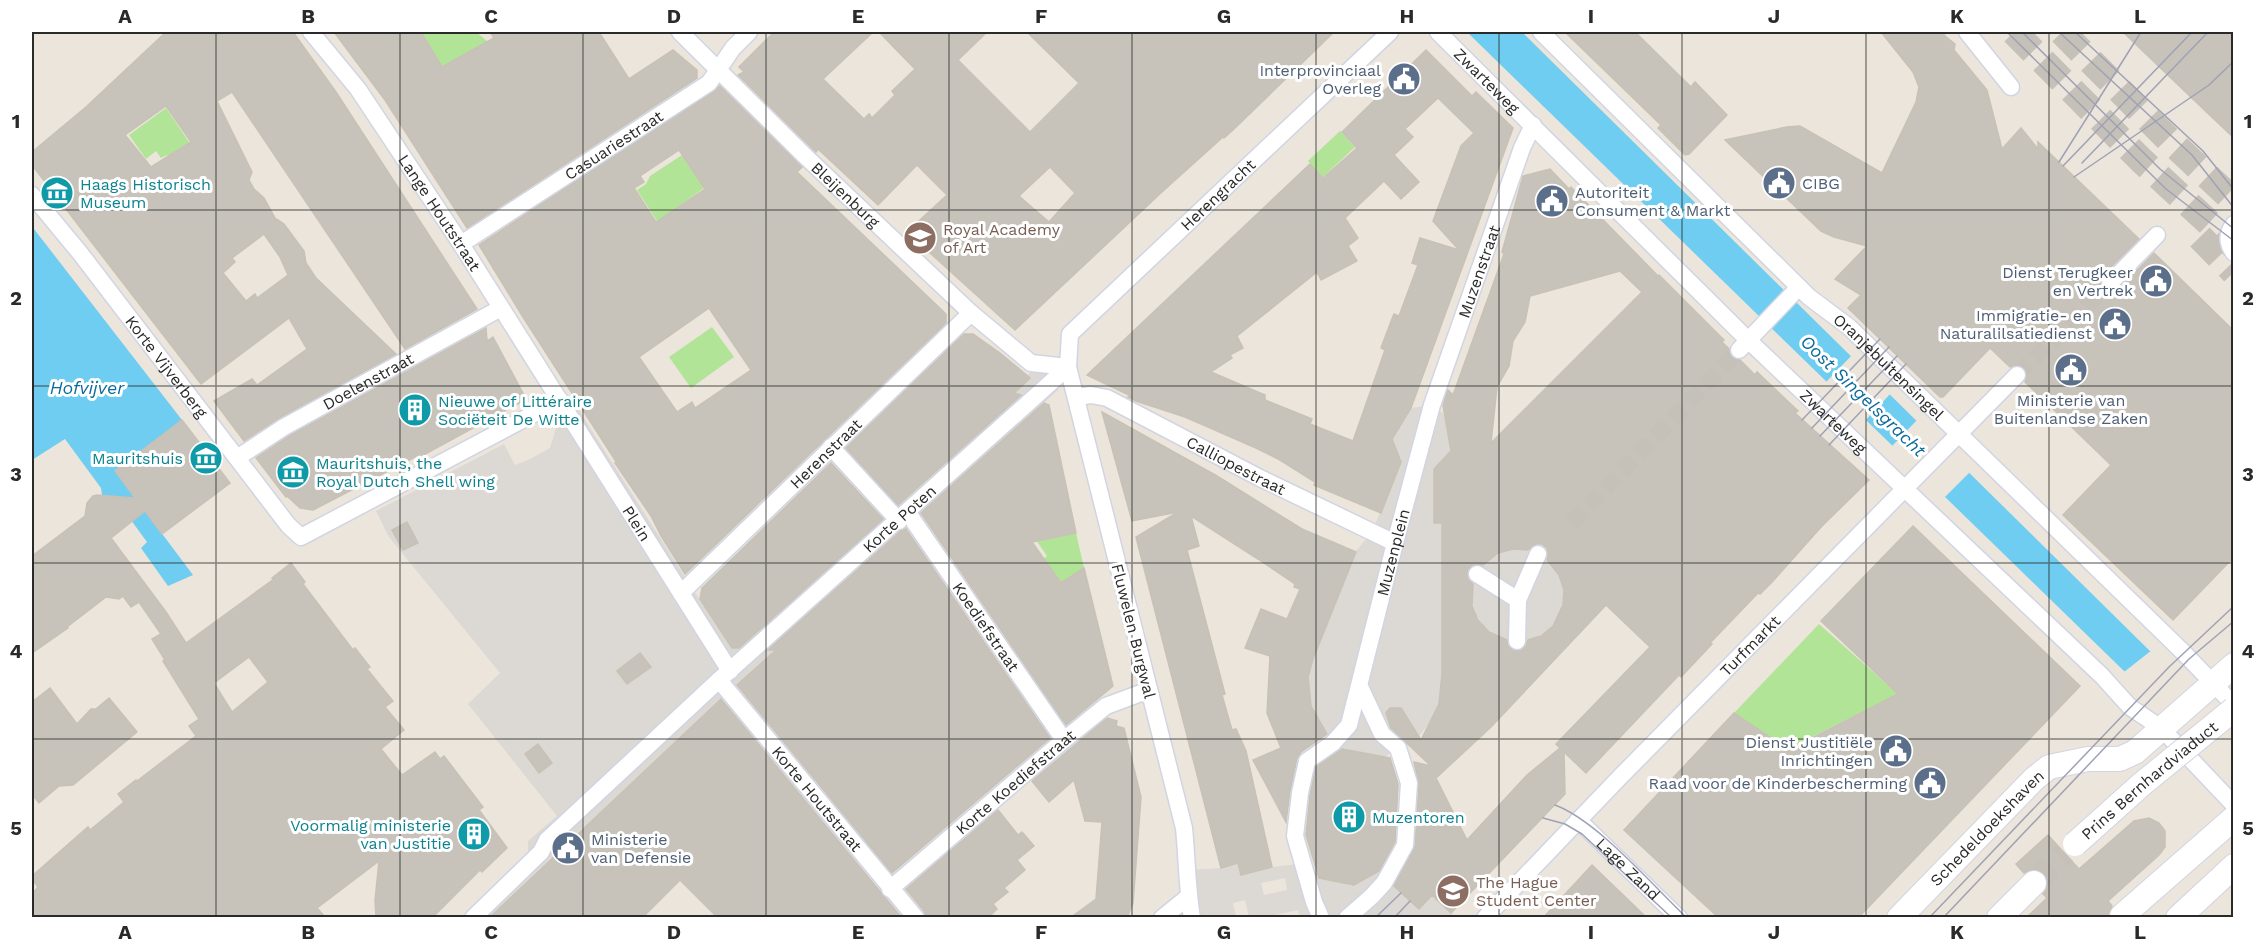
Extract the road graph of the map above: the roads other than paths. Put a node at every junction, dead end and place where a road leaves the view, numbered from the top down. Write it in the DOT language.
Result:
graph roads {
  1 [pos="311,32"];
  2 [pos="680,32"];
  3 [pos="749,32"];
  4 [pos="1390,32"];
  5 [pos="1438,32"];
  6 [pos="1541,32"];
  7 [pos="1967,32"];
  8 [pos="719,69"];
  9 [pos="2012,87"];
  10 [pos="1533,125"];
  11 [pos="32,195"];
  12 [pos="2234,224"];
  13 [pos="2157,235"];
  14 [pos="461,244"];
  15 [pos="2234,253"];
  16 [pos="2110,283"];
  17 [pos="1795,290"];
  18 [pos="501,308"];
  19 [pos="971,313"];
  20 [pos="1744,345"];
  21 [pos="1068,367"];
  22 [pos="2017,375"];
  23 [pos="1076,397"];
  24 [pos="560,400"];
  25 [pos="1429,419"];
  26 [pos="1959,434"];
  27 [pos="831,447"];
  28 [pos="237,458"];
  29 [pos="1904,489"];
  30 [pos="903,517"];
  31 [pos="1395,543"];
  32 [pos="1538,554"];
  33 [pos="1477,574"];
  34 [pos="681,593"];
  35 [pos="1518,600"];
  36 [pos="1517,641"];
  37 [pos="2234,665"];
  38 [pos="724,676"];
  39 [pos="1360,687"];
  40 [pos="2205,688"];
  41 [pos="1149,690"];
  42 [pos="2234,707"];
  43 [pos="2167,723"];
  44 [pos="1064,740"];
  45 [pos="2234,805"];
  46 [pos="2234,818"];
  47 [pos="1578,820"];
  48 [pos="2070,849"];
  49 [pos="2234,866"];
  50 [pos="2034,883"];
  51 [pos="890,889"];
  52 [pos="1188,897"];
  53 [pos="2126,911"];
  54 [pos="472,918"];
  55 [pos="916,918"];
  56 [pos="1162,918"];
  57 [pos="1192,918"];
  58 [pos="1321,918"];
  59 [pos="1347,918"];
  60 [pos="1485,918"];
  61 [pos="1679,918"];
  62 [pos="1899,918"];
  63 [pos="1999,918"];
  64 [pos="2178,918"];
  1 -- 14 [label="street, Lange Houtstraat"];
  2 -- 8 [label="street, Bleijenburg"];
  3 -- 8 [label="street, Casuariestraat"];
  4 -- 21 [label="street, Herengracht"];
  5 -- 10 [label="street, Zwarteweg"];
  6 -- 17 [label="street, Oranjebuitensingel"];
  7 -- 9 [label="street"];
  8 -- 14 [label="street, Casuariestraat"];
  8 -- 19 [label="street, Bleijenburg"];
  10 -- 20 [label="street, Zwarteweg"];
  10 -- 25 [label="street, Muzenstraat"];
  11 -- 28 [label="street, Korte Vijverberg"];
  12 -- 15 [label="street"];
  13 -- 16 [label="street"];
  14 -- 18 [label="street, Lange Houtstraat"];
  17 -- 20 [label="street"];
  17 -- 26 [label="street, Oranjebuitensingel"];
  18 -- 24 [label="street, Lange Houtstraat"];
  18 -- 28 [label="street, Doelenstraat"];
  19 -- 21 [label="street, Bleijenburg"];
  19 -- 27 [label="street, Herenstraat"];
  20 -- 29 [label="street, Zwarteweg"];
  21 -- 23 [label="street, Fluwelen Burgwal"];
  21 -- 30 [label="street, Korte Poten"];
  22 -- 26 [label="street, Turfmarkt"];
  23 -- 31 [label="street, Calliopestraat"];
  23 -- 41 [label="street, Fluwelen Burgwal"];
  24 -- 28 [label="street, Korte Vijverberg"];
  24 -- 34 [label="street, Plein"];
  25 -- 31 [label="street, Muzenplein"];
  26 -- 29 [label="street, Turfmarkt"];
  26 -- 40 [label="street, Oranjebuitensingel"];
  27 -- 30 [label="street, Koediefstraat"];
  27 -- 34 [label="street, Herenstraat"];
  29 -- 43 [label="street, Zwarteweg"];
  29 -- 47 [label="street, Turfmarkt"];
  30 -- 38 [label="street, Korte Poten"];
  30 -- 44 [label="street, Koediefstraat"];
  31 -- 39 [label="street, Muzenplein"];
  32 -- 35 [label="street"];
  33 -- 35 [label="street"];
  34 -- 38 [label="street, Plein"];
  35 -- 36 [label="street"];
  37 -- 40 [label="street, Schedeldoekshaven"];
  38 -- 51 [label="street, Korte Houtstraat"];
  38 -- 54 [label="street"];
  39 -- 58 [label="street, Muzenplein"];
  39 -- 59 [label="street"];
  40 -- 42 [label="street, Oranjebuitensingel"];
  40 -- 43 [label="street, Schedeldoekshaven"];
  41 -- 44 [label="street, Korte Koediefstraat"];
  41 -- 52 [label="street, Fluwelen Burgwal"];
  42 -- 48 [label="street, Prins Bernhardviaduct, bridge"];
  43 -- 45 [label="street, Zwarteweg"];
  43 -- 62 [label="street, Schedeldoekshaven"];
  44 -- 51 [label="street, Korte Koediefstraat"];
  46 -- 53 [label="street"];
  47 -- 60 [label="street, Turfmarkt"];
  47 -- 61 [label="street, Lage Zand"];
  49 -- 64 [label="street"];
  50 -- 63 [label="street"];
  51 -- 55 [label="street, Korte Houtstraat"];
  52 -- 56 [label="street"];
  52 -- 57 [label="street, Fluwelen Burgwal"];
}
